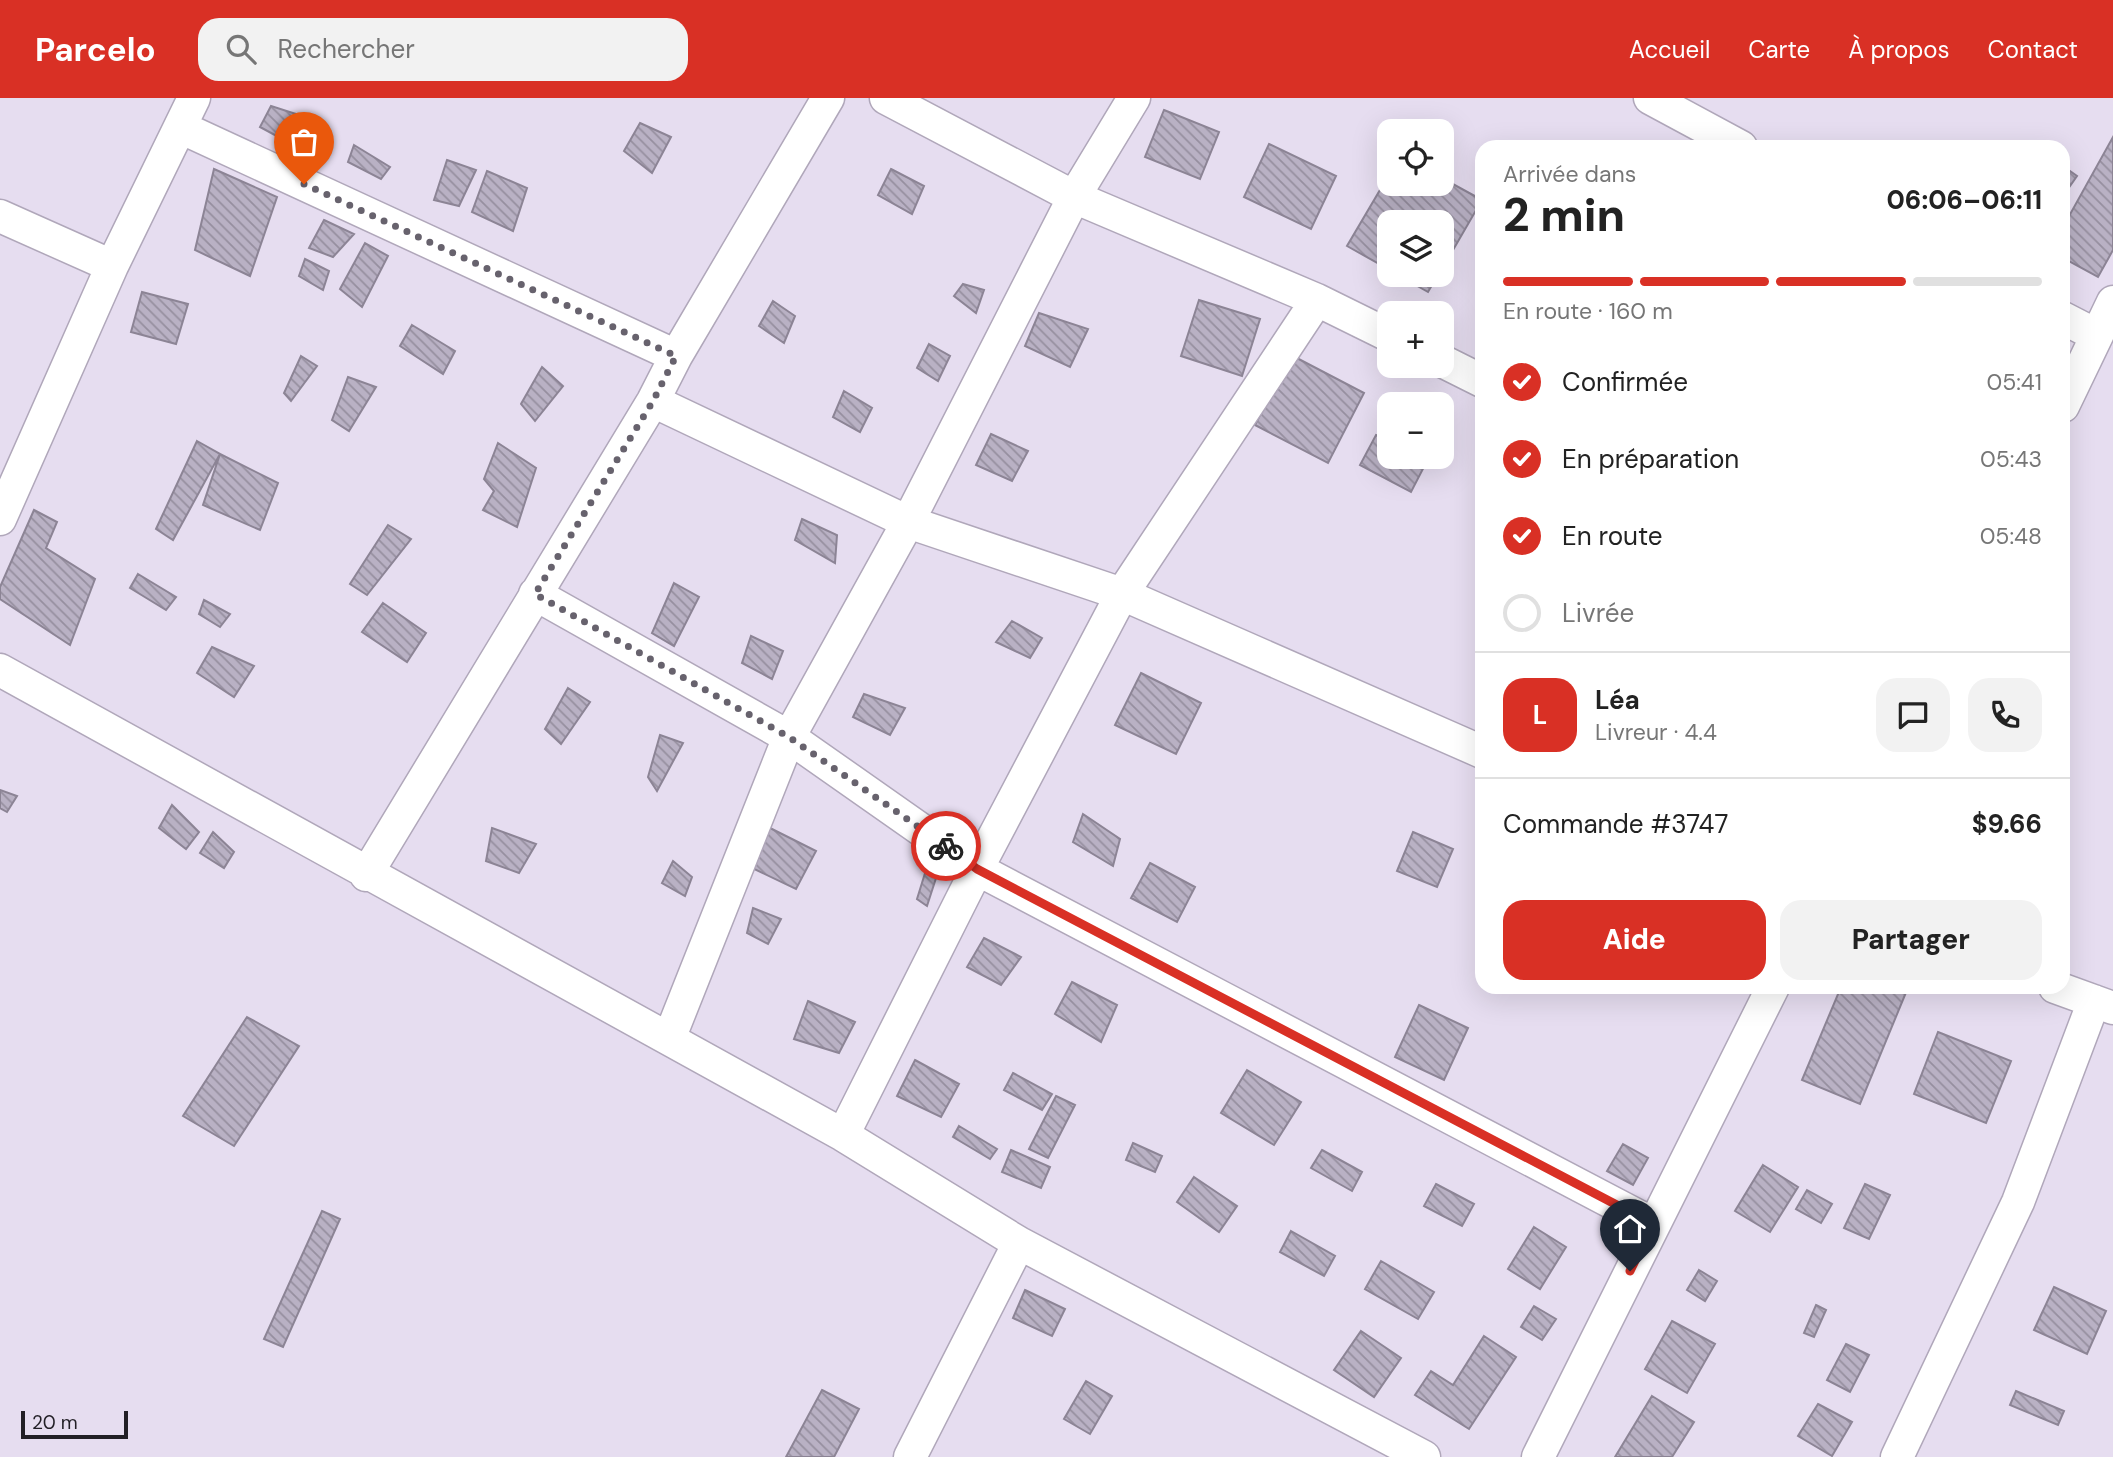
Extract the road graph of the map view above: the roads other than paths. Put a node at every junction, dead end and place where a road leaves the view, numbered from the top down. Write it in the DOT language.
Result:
graph roads {
  1 [pos="194,98"];
  2 [pos="828,98"];
  3 [pos="886,98"];
  4 [pos="1134,98"];
  5 [pos="1650,98"];
  6 [pos="180,127"];
  7 [pos="1728,140"];
  8 [pos="1074,197"];
  9 [pos="0,216"];
  10 [pos="112,267"];
  11 [pos="1317,300"];
  12 [pos="2113,302"];
  13 [pos="2070,322"];
  14 [pos="1377,330"];
  15 [pos="2096,335"];
  16 [pos="676,356"];
  17 [pos="1454,367"];
  18 [pos="1475,378"];
  19 [pos="2070,391"];
  20 [pos="653,401"];
  21 [pos="0,519"];
  22 [pos="908,522"];
  23 [pos="535,594"];
  24 [pos="1122,594"];
  25 [pos="0,670"];
  26 [pos="789,737"];
  27 [pos="1475,749"];
  28 [pos="977,869"];
  29 [pos="366,875"];
  30 [pos="2070,993"];
  31 [pos="1769,994"];
  32 [pos="2104,1005"];
  33 [pos="669,1039"];
  34 [pos="843,1135"];
  35 [pos="1653,1224"];
  36 [pos="1019,1243"];
  37 [pos="910,1457"];
  38 [pos="1424,1457"];
  39 [pos="1538,1457"];
  40 [pos="1897,1457"];
  1 -- 6 [label="street"];
  2 -- 16 [label="street"];
  3 -- 8 [label="street"];
  4 -- 8 [label="street"];
  5 -- 7 [label="street"];
  6 -- 10 [label="street"];
  6 -- 16 [label="street"];
  8 -- 11 [label="street"];
  8 -- 22 [label="street"];
  9 -- 10 [label="street"];
  10 -- 21 [label="street"];
  11 -- 14 [label="street"];
  11 -- 24 [label="street"];
  12 -- 15 [label="street"];
  13 -- 15 [label="street"];
  15 -- 19 [label="street"];
  16 -- 20 [label="street"];
  17 -- 18 [label="street"];
  20 -- 22 [label="street"];
  20 -- 23 [label="street"];
  22 -- 24 [label="street"];
  22 -- 26 [label="street"];
  23 -- 26 [label="street"];
  23 -- 29 [label="street"];
  24 -- 27 [label="street"];
  24 -- 28 [label="street"];
  25 -- 29 [label="street"];
  26 -- 28 [label="street"];
  26 -- 33 [label="street"];
  28 -- 34 [label="street"];
  28 -- 35 [label="street"];
  29 -- 33 [label="street"];
  30 -- 32 [label="street"];
  31 -- 35 [label="street"];
  32 -- 40 [label="street"];
  33 -- 34 [label="street"];
  34 -- 36 [label="street"];
  35 -- 39 [label="street"];
  36 -- 37 [label="street"];
  36 -- 38 [label="street"];
}
